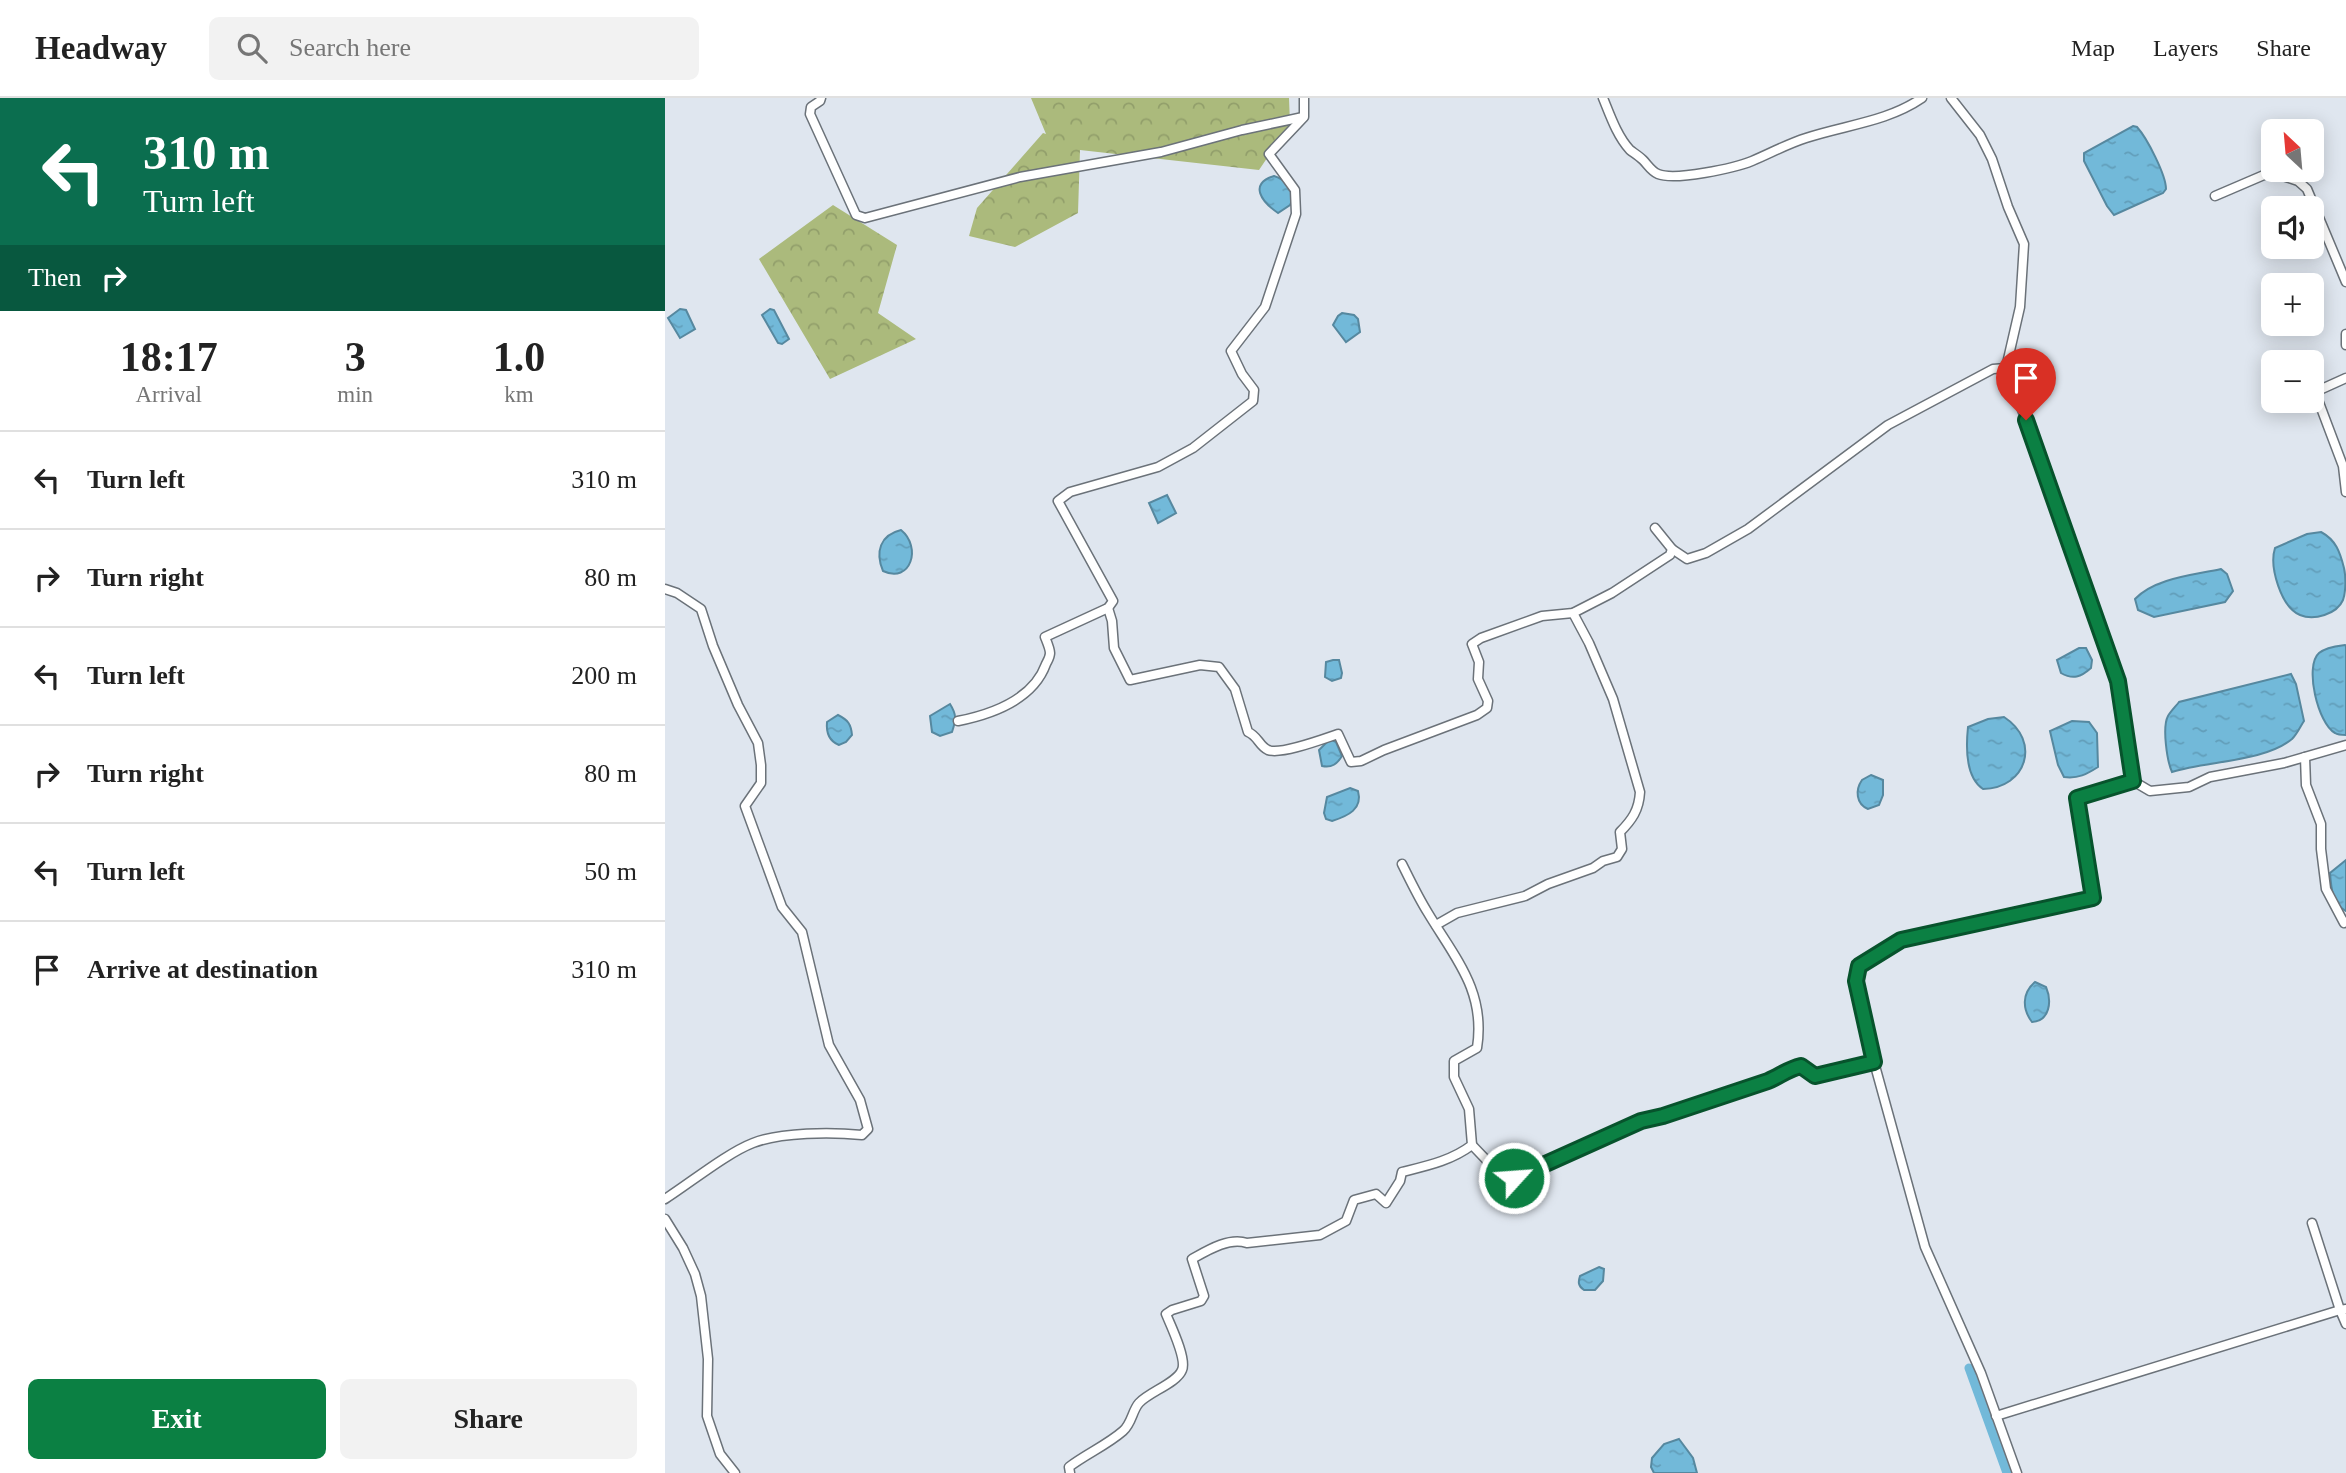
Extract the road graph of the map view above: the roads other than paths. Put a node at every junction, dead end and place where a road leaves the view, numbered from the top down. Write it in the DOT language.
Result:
graph roads {
  1 [pos="821,98"];
  2 [pos="1304,98"];
  3 [pos="1603,98"];
  4 [pos="1921,98"];
  5 [pos="1951,98"];
  6 [pos="1304,117"];
  7 [pos="2215,195"];
  8 [pos="2346,282"];
  9 [pos="2346,334"];
  10 [pos="2346,345"];
  11 [pos="2006,368"];
  12 [pos="2346,378"];
  13 [pos="2346,492"];
  14 [pos="1655,528"];
  15 [pos="1672,549"];
  16 [pos="665,589"];
  17 [pos="1108,608"];
  18 [pos="1573,613"];
  19 [pos="958,721"];
  20 [pos="2346,746"];
  21 [pos="2305,757"];
  22 [pos="2133,781"];
  23 [pos="1402,864"];
  24 [pos="2346,922"];
  25 [pos="1436,925"];
  26 [pos="1874,1062"];
  27 [pos="1472,1145"];
  28 [pos="665,1199"];
  29 [pos="665,1219"];
  30 [pos="2312,1223"];
  31 [pos="2343,1309"];
  32 [pos="2346,1324"];
  33 [pos="1996,1416"];
  34 [pos="735,1473"];
  35 [pos="1070,1473"];
  36 [pos="2017,1473"];
  1 -- 6 [label="street"];
  2 -- 6 [label="street"];
  3 -- 4 [label="street"];
  5 -- 11 [label="street"];
  6 -- 17 [label="street"];
  7 -- 8 [label="street"];
  9 -- 10 [label="street"];
  11 -- 15 [label="street"];
  11 -- 22 [label="street"];
  12 -- 13 [label="street"];
  14 -- 15 [label="street"];
  15 -- 18 [label="street"];
  16 -- 28 [label="street"];
  17 -- 18 [label="street"];
  17 -- 19 [label="street"];
  18 -- 25 [label="street"];
  20 -- 21 [label="street"];
  21 -- 22 [label="street"];
  21 -- 24 [label="street"];
  22 -- 26 [label="street"];
  23 -- 25 [label="street"];
  25 -- 27 [label="street"];
  26 -- 27 [label="street"];
  26 -- 33 [label="street"];
  27 -- 35 [label="street"];
  29 -- 34 [label="street"];
  30 -- 31 [label="street"];
  31 -- 32 [label="street"];
  31 -- 33 [label="street"];
  33 -- 36 [label="street"];
}
